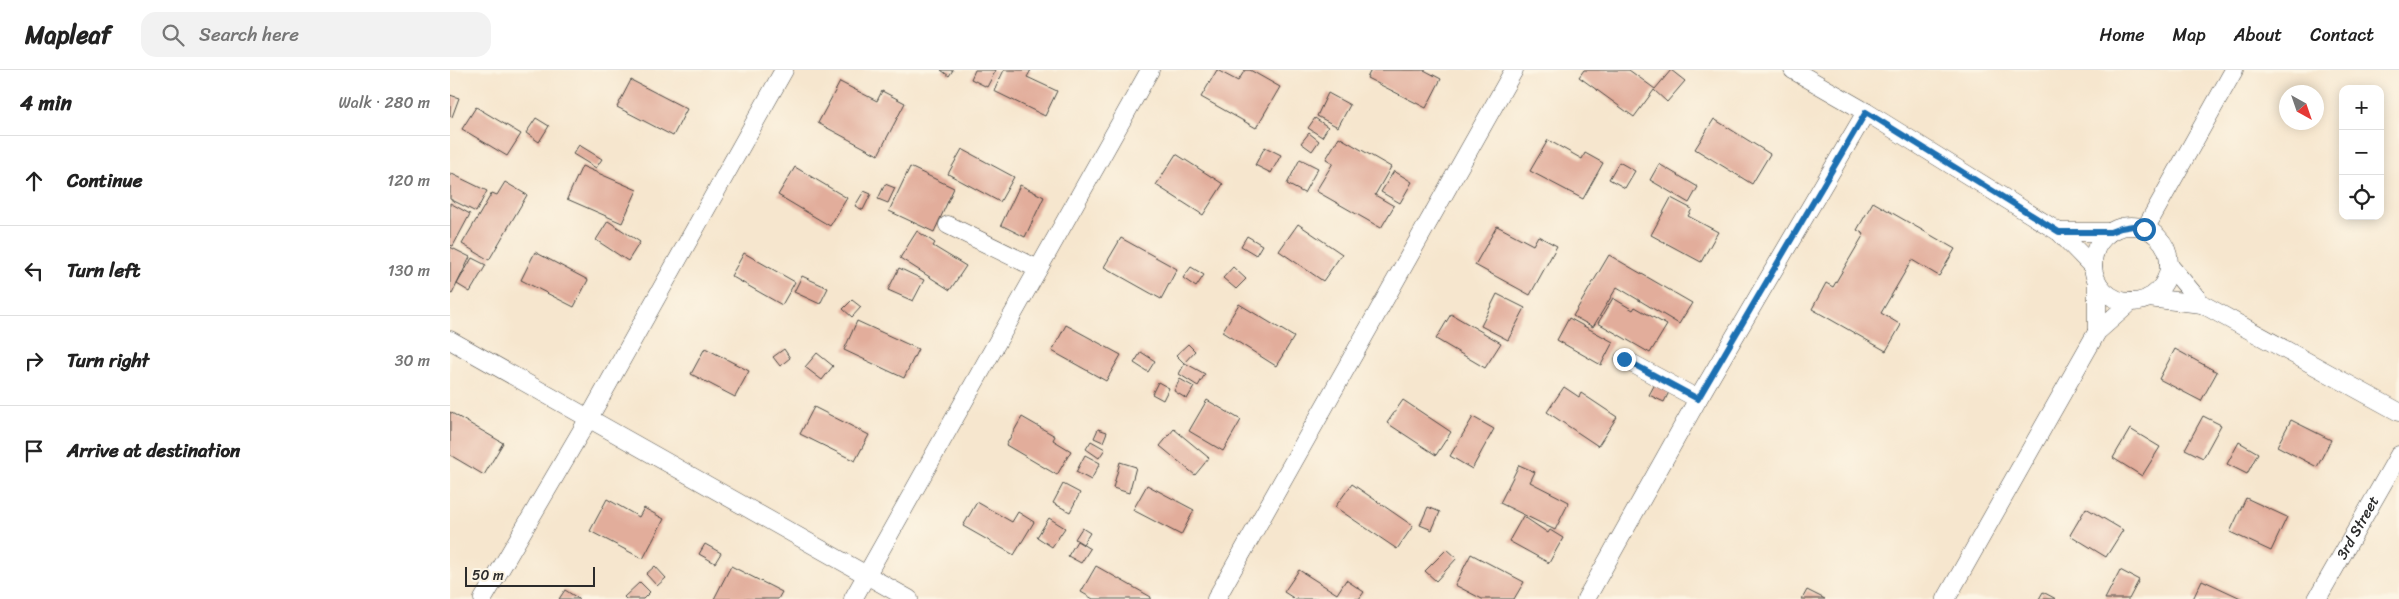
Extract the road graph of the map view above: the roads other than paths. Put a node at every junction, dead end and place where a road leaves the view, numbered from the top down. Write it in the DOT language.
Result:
graph roads {
  1 [pos="784,70"];
  2 [pos="1150,70"];
  3 [pos="1514,70"];
  4 [pos="1793,70"];
  5 [pos="2234,70"];
  6 [pos="1866,112"];
  7 [pos="948,225"];
  8 [pos="2144,229"];
  9 [pos="2059,232"];
  10 [pos="2110,232"];
  11 [pos="2169,266"];
  12 [pos="1038,269"];
  13 [pos="2095,275"];
  14 [pos="2148,298"];
  15 [pos="2130,302"];
  16 [pos="2202,304"];
  17 [pos="2097,332"];
  18 [pos="450,340"];
  19 [pos="1624,359"];
  20 [pos="1698,399"];
  21 [pos="2399,412"];
  22 [pos="589,418"];
  23 [pos="2399,455"];
  24 [pos="866,576"];
  25 [pos="484,599"];
  26 [pos="854,599"];
  27 [pos="909,599"];
  28 [pos="1216,599"];
  29 [pos="1586,599"];
  30 [pos="1946,599"];
  31 [pos="2317,599"];
  1 -- 22 [label="street"];
  2 -- 12 [label="street"];
  3 -- 28 [label="street"];
  4 -- 6 [label="street"];
  5 -- 8 [label="street"];
  6 -- 9 [label="street"];
  6 -- 20 [label="street"];
  7 -- 12 [label="street"];
  8 -- 10 [label="street"];
  8 -- 11 [label="street"];
  9 -- 10 [label="street"];
  9 -- 13 [label="street"];
  10 -- 13 [label="street"];
  11 -- 14 [label="street"];
  11 -- 16 [label="street"];
  12 -- 24 [label="street"];
  13 -- 15 [label="street"];
  13 -- 17 [label="street"];
  14 -- 15 [label="street"];
  14 -- 16 [label="street"];
  15 -- 17 [label="street"];
  16 -- 21 [label="street"];
  17 -- 30 [label="street"];
  18 -- 22 [label="street"];
  19 -- 20 [label="street"];
  20 -- 29 [label="street"];
  22 -- 24 [label="street"];
  22 -- 25 [label="street"];
  23 -- 31 [label="street, 3rd Street"];
  24 -- 26 [label="street"];
  24 -- 27 [label="street"];
}
